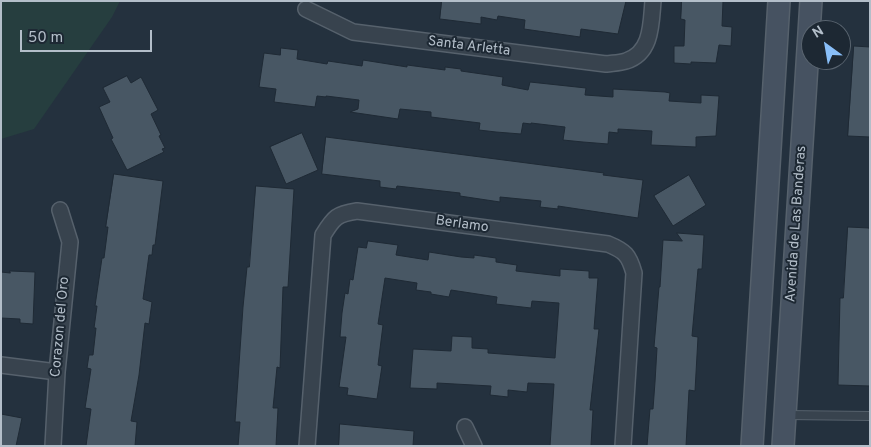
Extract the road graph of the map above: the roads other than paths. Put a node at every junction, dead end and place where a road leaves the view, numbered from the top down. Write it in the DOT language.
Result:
graph roads {
  1 [pos="652,1"];
  2 [pos="779,1"];
  3 [pos="811,1"];
  4 [pos="306,9"];
  5 [pos="60,210"];
  6 [pos="1,365"];
  7 [pos="56,372"];
  8 [pos="784,416"];
  9 [pos="870,416"];
  10 [pos="465,427"];
  11 [pos="53,446"];
  12 [pos="307,446"];
  13 [pos="474,446"];
  14 [pos="623,446"];
  15 [pos="752,446"];
  16 [pos="783,446"];
  1 -- 4 [label="street, Santa Arletta"];
  2 -- 15 [label="main road"];
  3 -- 8 [label="main road, Avenida de Las Banderas"];
  5 -- 7 [label="street, Corazon del Oro"];
  6 -- 7 [label="street"];
  7 -- 11 [label="street, Corazon del Oro"];
  8 -- 9 [label="lane"];
  8 -- 16 [label="main road, Avenida de Las Banderas"];
  10 -- 13 [label="street"];
  12 -- 14 [label="street, Berlamo"];
}
